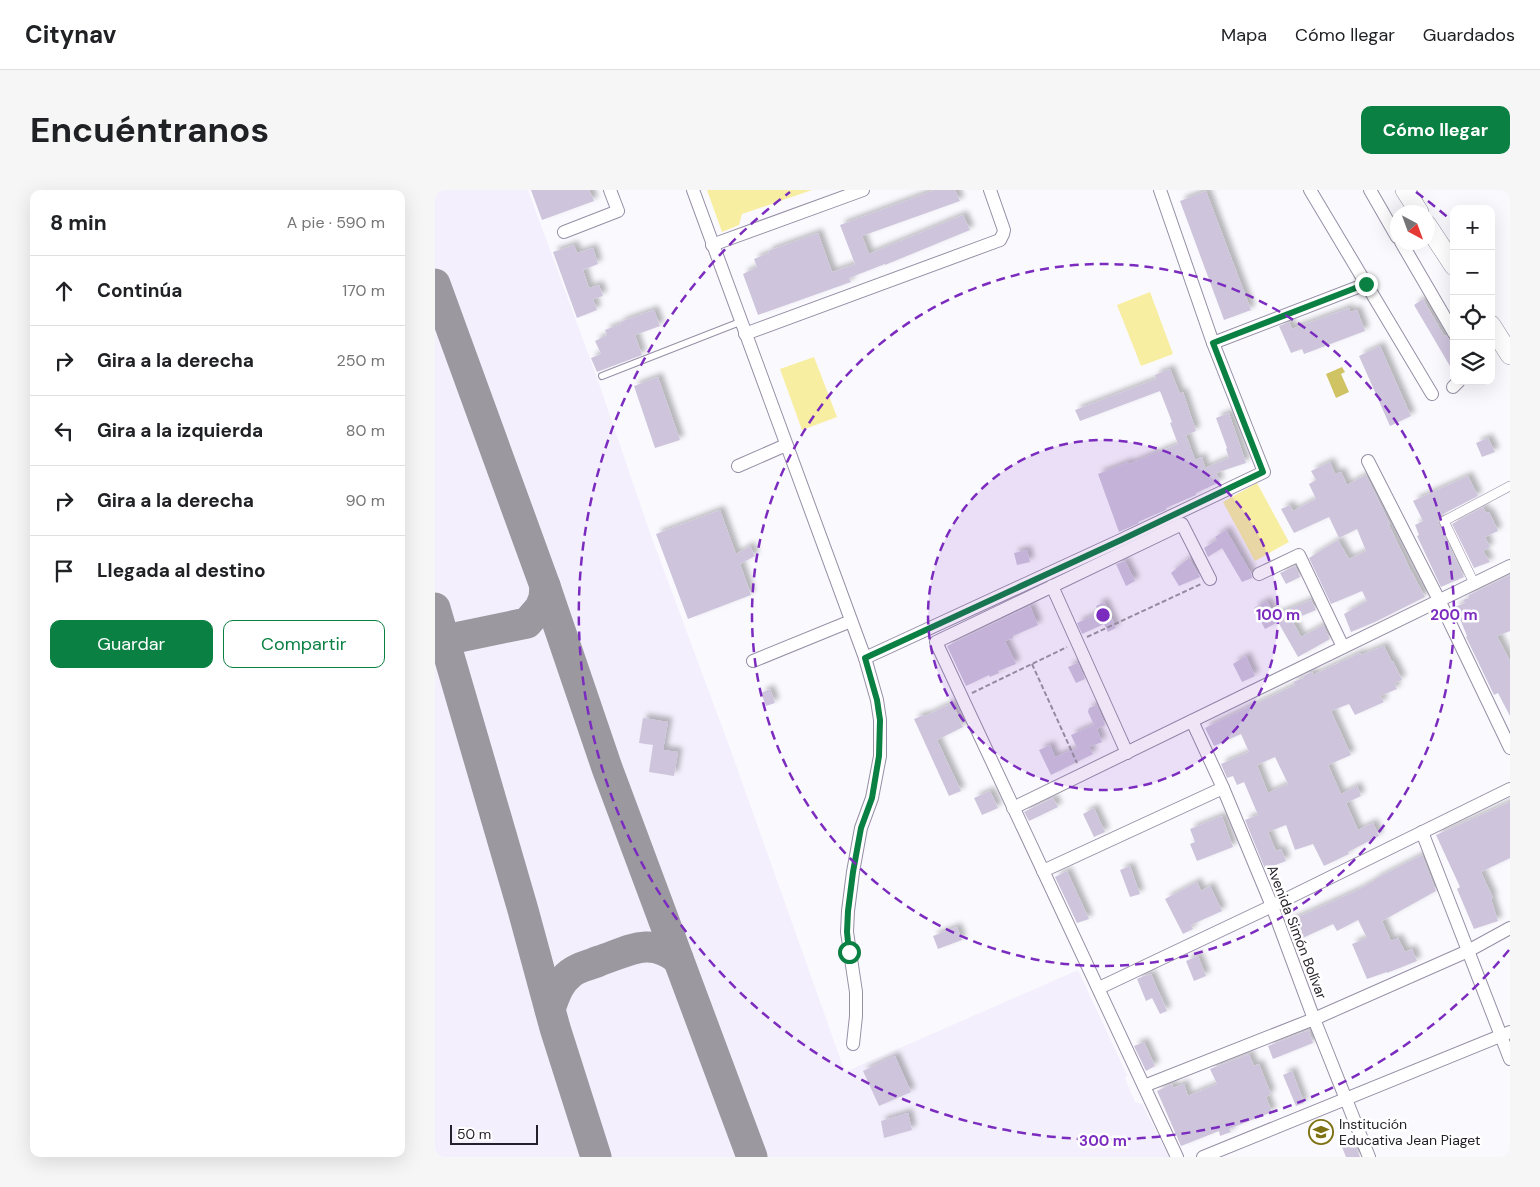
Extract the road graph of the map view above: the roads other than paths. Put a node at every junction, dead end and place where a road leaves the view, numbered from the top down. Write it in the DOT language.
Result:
graph roads {
  1 [pos="610,190"];
  2 [pos="693,190"];
  3 [pos="863,190"];
  4 [pos="990,190"];
  5 [pos="1160,190"];
  6 [pos="1310,190"];
  7 [pos="1370,190"];
  8 [pos="1405,190"];
  9 [pos="1415,205"];
  10 [pos="1390,225"];
  11 [pos="564,232"];
  12 [pos="1435,237"];
  13 [pos="713,245"];
  14 [pos="1406,250"];
  15 [pos="1450,260"];
  16 [pos="1366,284"];
  17 [pos="1450,326"];
  18 [pos="743,328"];
  19 [pos="1495,331"];
  20 [pos="1213,343"];
  21 [pos="1510,355"];
  22 [pos="602,376"];
  23 [pos="1433,394"];
  24 [pos="786,445"];
  25 [pos="1368,461"];
  26 [pos="738,466"];
  27 [pos="1510,486"];
  28 [pos="1510,566"];
  29 [pos="1259,574"];
  30 [pos="1210,579"];
  31 [pos="1474,583"];
  32 [pos="1051,586"];
  33 [pos="1439,600"];
  34 [pos="851,621"];
  35 [pos="1343,647"];
  36 [pos="865,658"];
  37 [pos="753,660"];
  38 [pos="1192,721"];
  39 [pos="1510,748"];
  40 [pos="1127,753"];
  41 [pos="1223,788"];
  42 [pos="1510,790"];
  43 [pos="1013,808"];
  44 [pos="1422,832"];
  45 [pos="1043,871"];
  46 [pos="1272,906"];
  47 [pos="1510,928"];
  48 [pos="1468,951"];
  49 [pos="1099,988"];
  50 [pos="1314,1019"];
  51 [pos="1505,1034"];
  52 [pos="853,1044"];
  53 [pos="1510,1059"];
  54 [pos="1145,1086"];
  55 [pos="1346,1099"];
  56 [pos="1177,1157"];
  57 [pos="1203,1157"];
  58 [pos="1369,1157"];
  1 -- 11 [label="street"];
  2 -- 13 [label="street"];
  3 -- 13 [label="street"];
  4 -- 18 [label="street"];
  5 -- 20 [label="street"];
  6 -- 16 [label="street"];
  7 -- 10 [label="street"];
  8 -- 9 [label="main road"];
  12 -- 15 [label="main road"];
  13 -- 18 [label="street"];
  14 -- 17 [label="street"];
  16 -- 20 [label="street"];
  16 -- 23 [label="street"];
  18 -- 22 [label="lane"];
  18 -- 24 [label="street"];
  19 -- 21 [label="main road"];
  20 -- 36 [label="street"];
  24 -- 26 [label="street"];
  24 -- 34 [label="street"];
  25 -- 33 [label="street"];
  27 -- 31 [label="street"];
  28 -- 31 [label="street"];
  29 -- 35 [label="street"];
  30 -- 32 [label="street"];
  31 -- 33 [label="street"];
  32 -- 40 [label="street"];
  32 -- 43 [label="street"];
  33 -- 35 [label="street"];
  33 -- 39 [label="street"];
  34 -- 36 [label="street"];
  34 -- 37 [label="street"];
  35 -- 38 [label="street"];
  36 -- 52 [label="street"];
  38 -- 40 [label="street"];
  38 -- 41 [label="street, Avenida Simón Bolívar"];
  40 -- 43 [label="street"];
  41 -- 45 [label="street"];
  41 -- 46 [label="street, Avenida Simón Bolívar"];
  42 -- 44 [label="street"];
  43 -- 45 [label="street"];
  44 -- 46 [label="street"];
  44 -- 48 [label="street"];
  45 -- 49 [label="street"];
  46 -- 49 [label="street"];
  46 -- 50 [label="street, Avenida Simón Bolívar"];
  47 -- 48 [label="street"];
  48 -- 50 [label="street"];
  48 -- 51 [label="street"];
  49 -- 54 [label="street"];
  50 -- 54 [label="street"];
  50 -- 55 [label="street, Avenida Simón Bolívar"];
  51 -- 53 [label="street"];
  51 -- 55 [label="street"];
  54 -- 56 [label="street"];
  55 -- 57 [label="street"];
  55 -- 58 [label="street, Avenida Simón Bolívar"];
}
